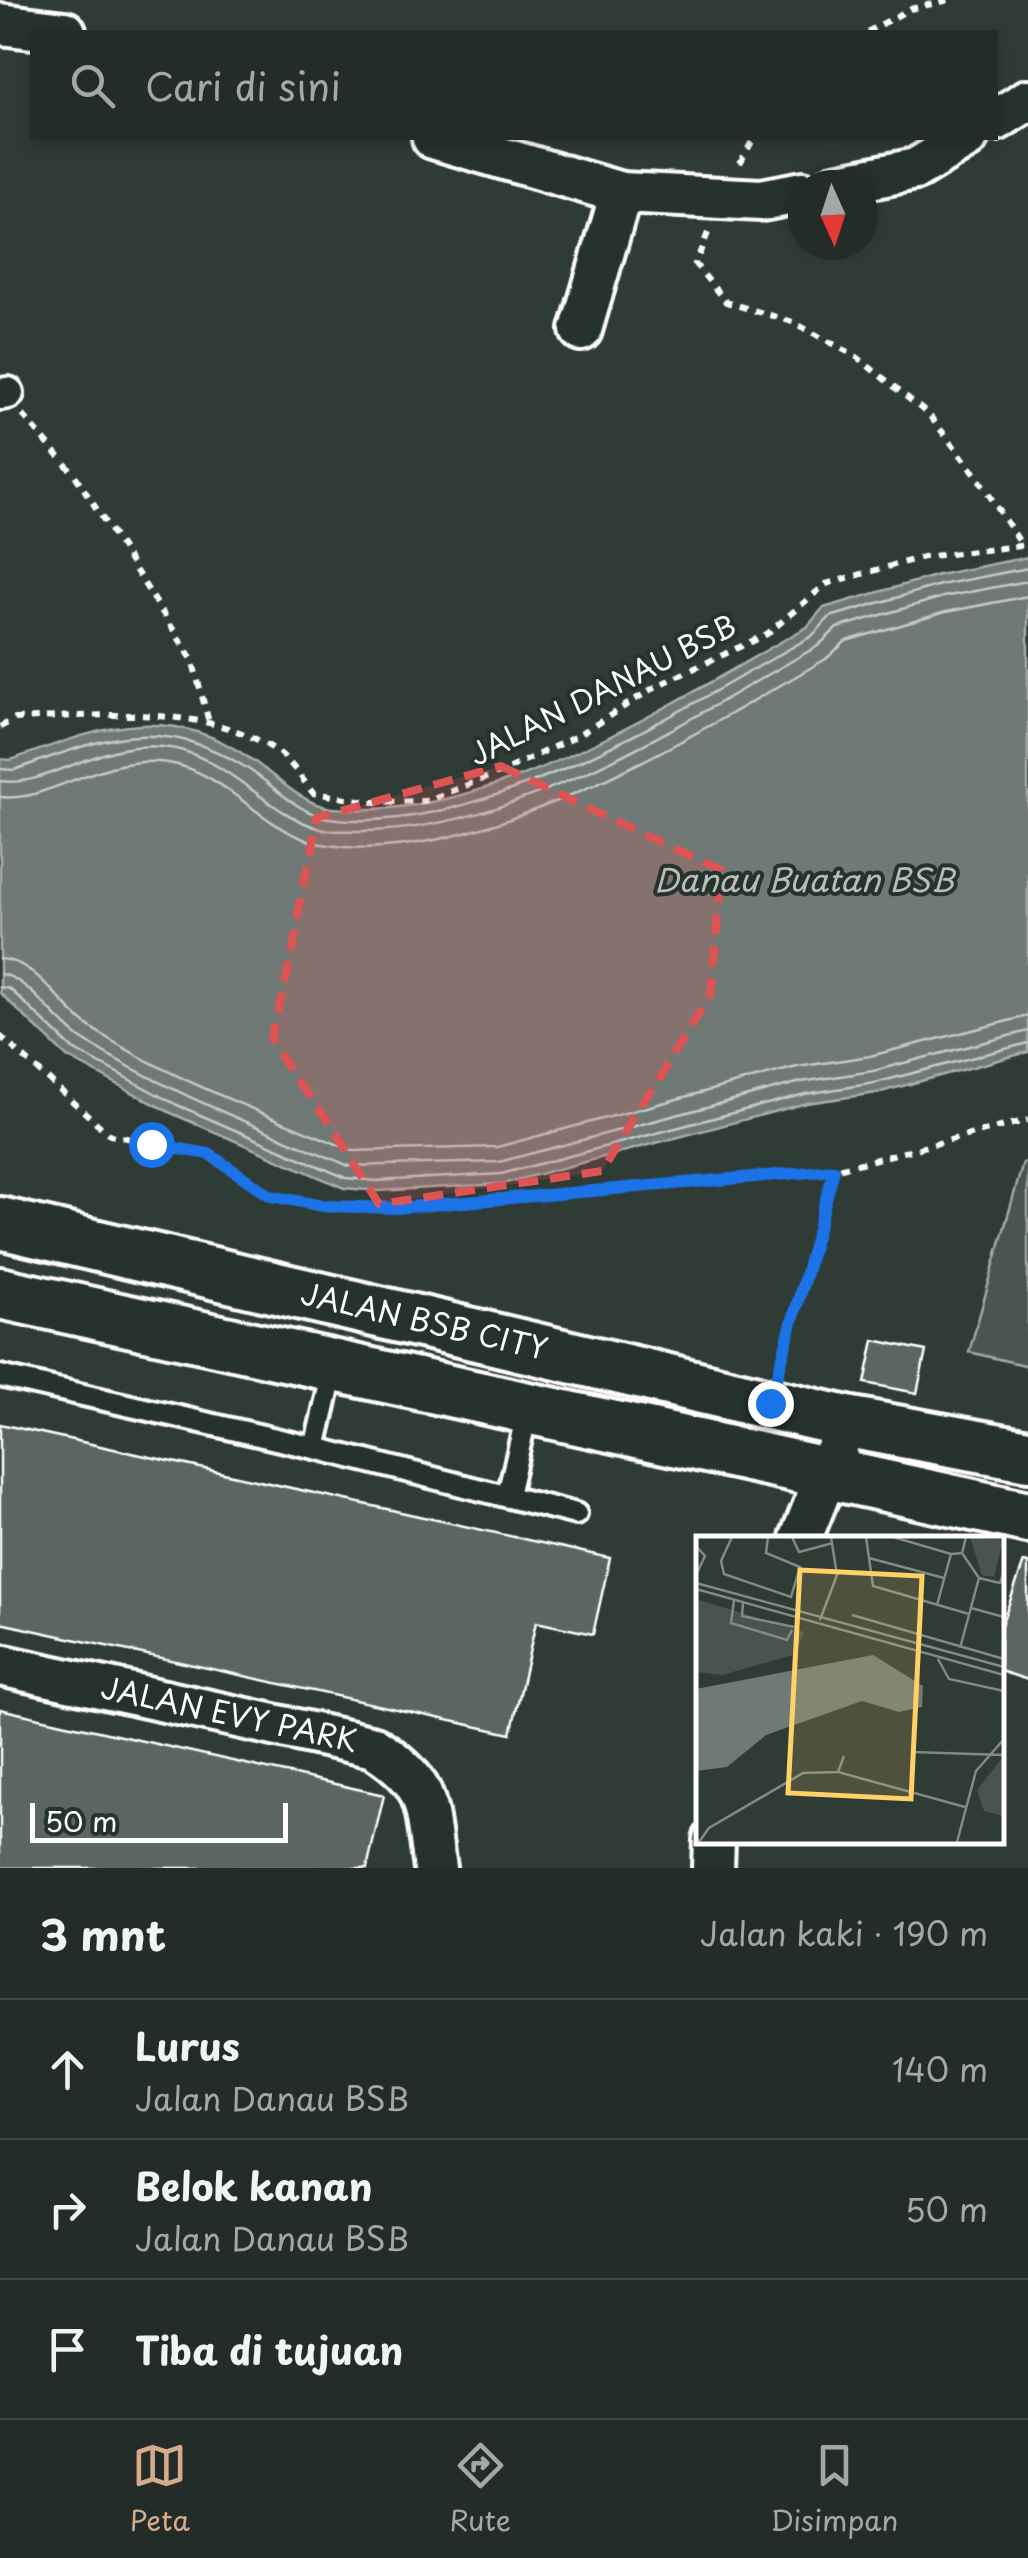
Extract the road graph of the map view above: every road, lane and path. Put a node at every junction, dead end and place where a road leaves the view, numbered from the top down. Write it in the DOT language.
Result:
graph roads {
  1 [pos="949,0"];
  2 [pos="0,24"];
  3 [pos="49,30"];
  4 [pos="871,30"];
  5 [pos="1028,100"];
  6 [pos="998,119"];
  7 [pos="440,140"];
  8 [pos="753,140"];
  9 [pos="964,140"];
  10 [pos="878,176"];
  11 [pos="621,192"];
  12 [pos="788,195"];
  13 [pos="723,198"];
  14 [pos="581,330"];
  15 [pos="4,394"];
  16 [pos="1025,546"];
  17 [pos="209,722"];
  18 [pos="0,728"];
  19 [pos="0,1036"];
  20 [pos="1028,1120"];
  21 [pos="834,1170"];
  22 [pos="0,1223"];
  23 [pos="1,1296"];
  24 [pos="335,1364"];
  25 [pos="0,1376"];
  26 [pos="770,1403"];
  27 [pos="529,1407"];
  28 [pos="848,1422"];
  29 [pos="315,1448"];
  30 [pos="1027,1453"];
  31 [pos="828,1472"];
  32 [pos="508,1495"];
  33 [pos="576,1514"];
  34 [pos="1028,1517"];
  35 [pos="802,1536"];
  36 [pos="0,1665"];
  37 [pos="714,1843"];
  38 [pos="436,1868"];
  39 [pos="713,1868"];
  1 -- 4 [label="path"];
  2 -- 3 [label="street"];
  5 -- 6 [label="street"];
  7 -- 11 [label="street"];
  8 -- 13 [label="path, JALAN DANAU BSB"];
  9 -- 10 [label="street"];
  11 -- 13 [label="street"];
  11 -- 14 [label="street"];
  12 -- 13 [label="street"];
  13 -- 16 [label="path, JALAN DANAU BSB"];
  15 -- 17 [label="path"];
  16 -- 17 [label="path, JALAN DANAU BSB"];
  17 -- 18 [label="path, JALAN DANAU BSB"];
  19 -- 21 [label="path"];
  20 -- 21 [label="path"];
  21 -- 26 [label="path"];
  22 -- 26 [label="street, JALAN BSB CITY"];
  23 -- 24 [label="street, JALAN BSB CITY"];
  24 -- 27 [label="street, JALAN BSB CITY"];
  24 -- 29 [label="lane"];
  25 -- 29 [label="lane"];
  26 -- 28 [label="street, JALAN BSB CITY"];
  27 -- 31 [label="street, JALAN BSB CITY"];
  27 -- 32 [label="lane"];
  28 -- 30 [label="street, JALAN BSB CITY"];
  28 -- 31 [label="street"];
  29 -- 32 [label="lane"];
  31 -- 34 [label="street, JALAN BSB CITY"];
  31 -- 35 [label="street"];
  32 -- 33 [label="lane"];
  36 -- 38 [label="street, JALAN EVY PARK"];
  37 -- 39 [label="street"];
}
